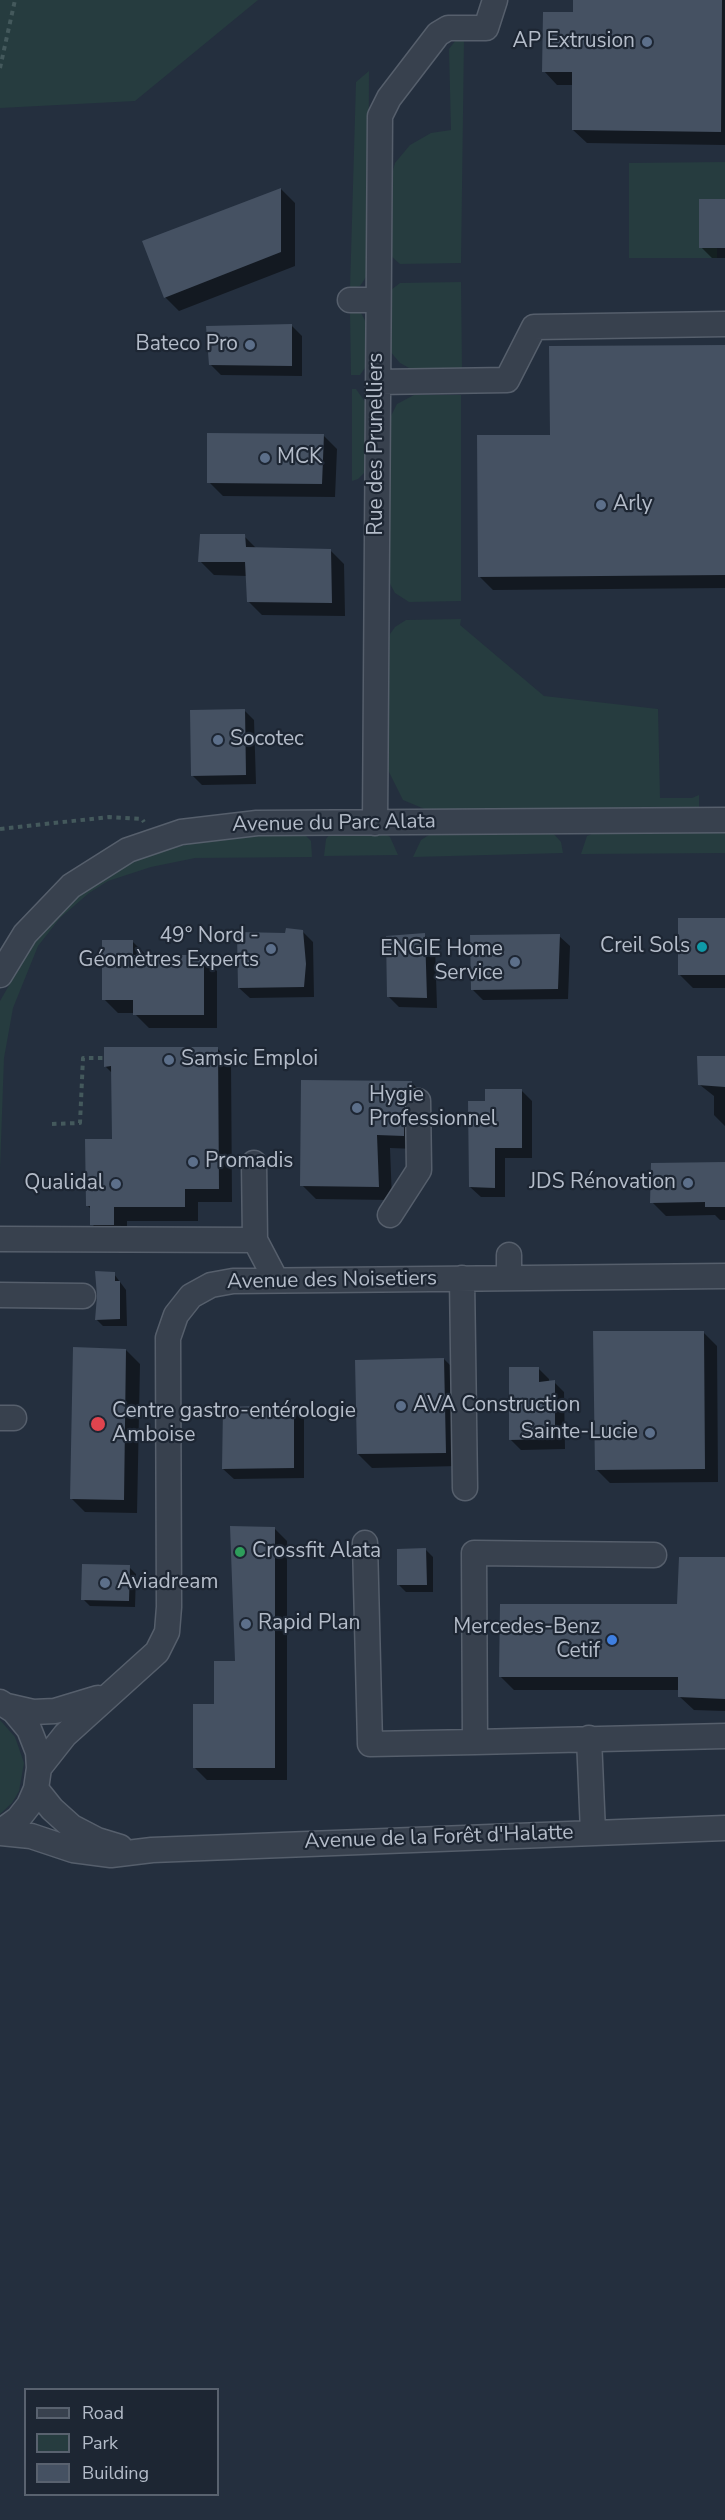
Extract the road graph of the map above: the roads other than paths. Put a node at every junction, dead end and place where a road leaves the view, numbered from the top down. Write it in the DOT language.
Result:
graph roads {
  1 [pos="495,0"];
  2 [pos="350,300"];
  3 [pos="378,300"];
  4 [pos="725,324"];
  5 [pos="378,382"];
  6 [pos="725,820"];
  7 [pos="375,823"];
  8 [pos="0,975"];
  9 [pos="418,1101"];
  10 [pos="254,1163"];
  11 [pos="390,1215"];
  12 [pos="0,1239"];
  13 [pos="255,1240"];
  14 [pos="725,1276"];
  15 [pos="462,1278"];
  16 [pos="276,1280"];
  17 [pos="0,1295"];
  18 [pos="84,1296"];
  19 [pos="465,1488"];
  20 [pos="365,1543"];
  21 [pos="654,1555"];
  22 [pos="109,1693"];
  23 [pos="4,1704"];
  24 [pos="725,1736"];
  25 [pos="589,1738"];
  26 [pos="475,1742"];
  27 [pos="38,1778"];
  28 [pos="725,1828"];
  29 [pos="593,1832"];
  30 [pos="0,1833"];
  31 [pos="152,1850"];
  1 -- 3 [label="street, Rue des Prunelliers"];
  2 -- 3 [label="street"];
  3 -- 5 [label="street, Rue des Prunelliers"];
  4 -- 5 [label="street"];
  5 -- 7 [label="street, Rue des Prunelliers"];
  6 -- 7 [label="street, Avenue du Parc Alata"];
  7 -- 8 [label="street, Avenue du Parc Alata"];
  9 -- 11 [label="street"];
  10 -- 13 [label="street"];
  12 -- 13 [label="street"];
  13 -- 16 [label="street"];
  14 -- 15 [label="street, Avenue des Noisetiers"];
  15 -- 16 [label="street, Avenue des Noisetiers"];
  15 -- 19 [label="street"];
  16 -- 22 [label="street, Avenue des Noisetiers"];
  17 -- 18 [label="street"];
  20 -- 26 [label="street"];
  21 -- 26 [label="street"];
  22 -- 23 [label="street, Avenue des Noisetiers"];
  22 -- 27 [label="street, Avenue des Noisetiers"];
  23 -- 27 [label="street"];
  24 -- 25 [label="street"];
  25 -- 26 [label="street"];
  25 -- 29 [label="street"];
  27 -- 30 [label="street, Avenue des Noisetiers"];
  27 -- 31 [label="street, Avenue de la Forêt d'Halatte"];
  28 -- 29 [label="street, Avenue de la Forêt d'Halatte"];
  29 -- 31 [label="street, Avenue de la Forêt d'Halatte"];
  30 -- 31 [label="street, Avenue de la Forêt d'Halatte"];
}
